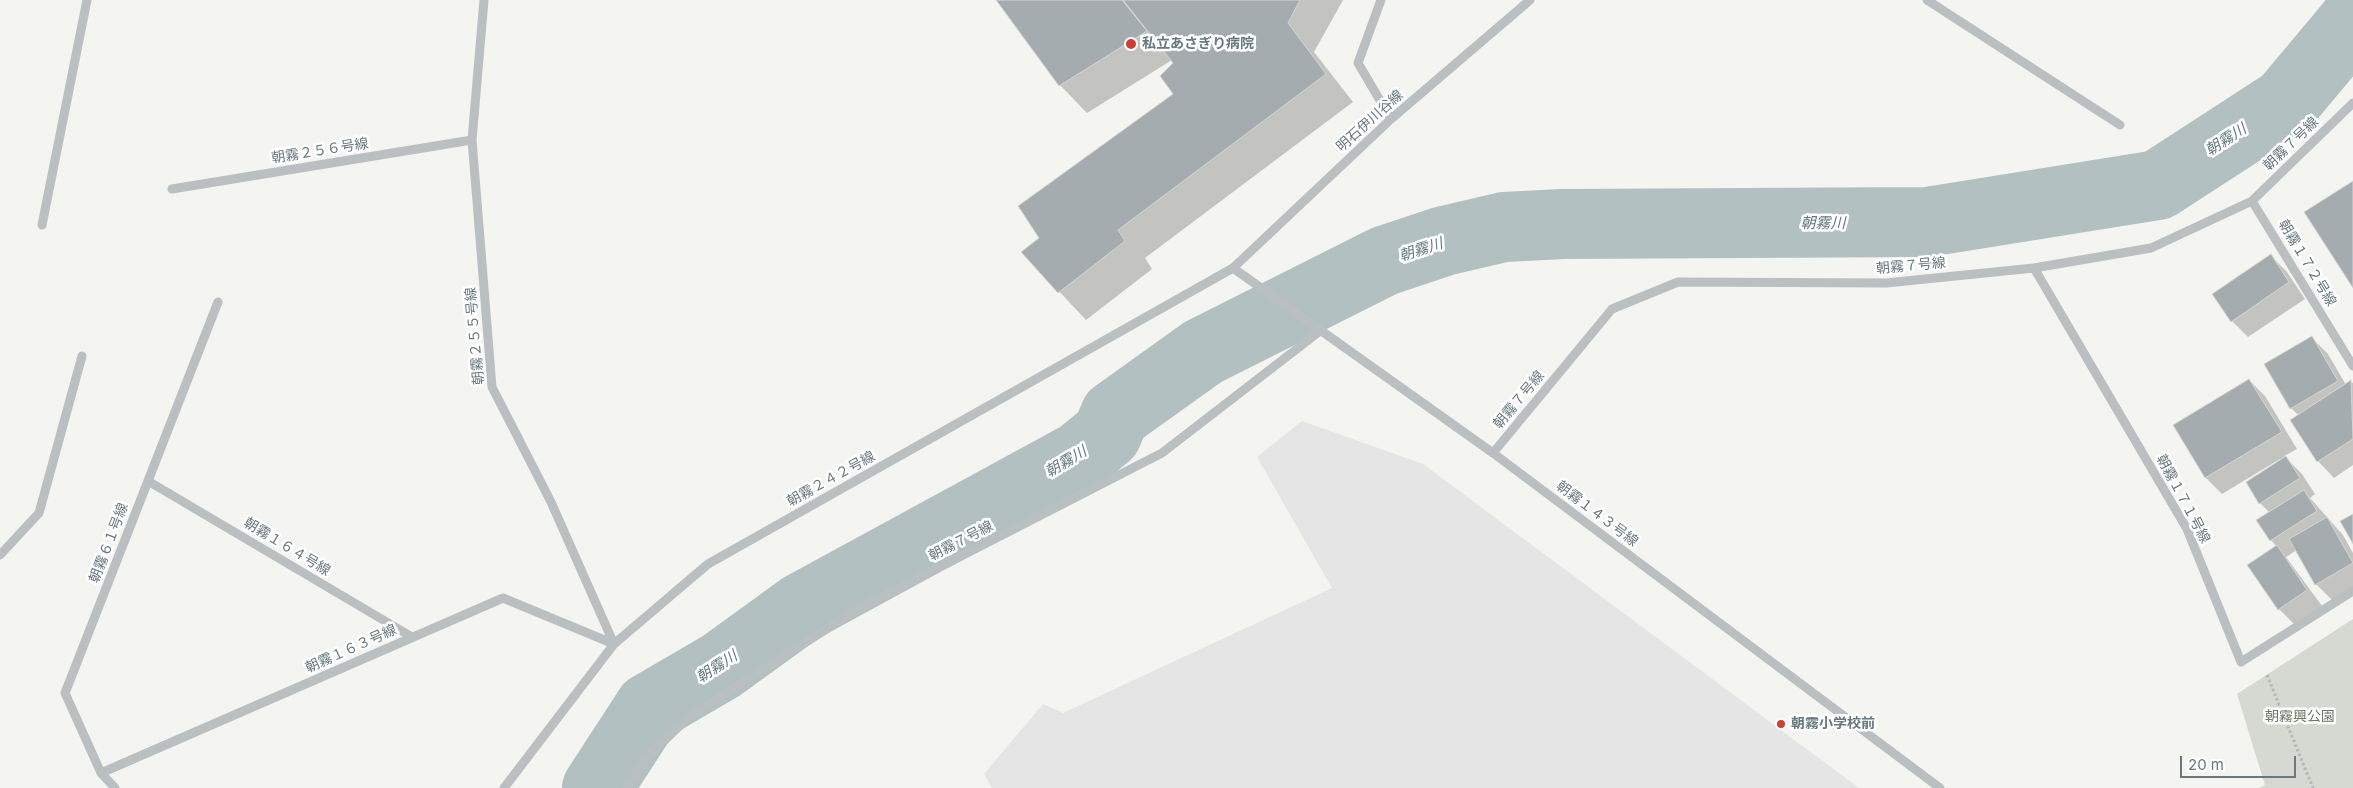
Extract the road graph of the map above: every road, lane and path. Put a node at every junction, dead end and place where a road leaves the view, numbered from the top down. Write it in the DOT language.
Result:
graph roads {
  1 [pos="87,0"];
  2 [pos="484,0"];
  3 [pos="1382,0"];
  4 [pos="1530,0"];
  5 [pos="1927,0"];
  6 [pos="2353,103"];
  7 [pos="1391,119"];
  8 [pos="2120,126"];
  9 [pos="472,140"];
  10 [pos="172,189"];
  11 [pos="2252,201"];
  12 [pos="42,225"];
  13 [pos="1233,268"];
  14 [pos="2034,268"];
  15 [pos="218,302"];
  16 [pos="1320,331"];
  17 [pos="82,356"];
  18 [pos="2353,366"];
  19 [pos="1492,453"];
  20 [pos="148,481"];
  21 [pos="0,556"];
  22 [pos="2353,591"];
  23 [pos="412,637"];
  24 [pos="614,644"];
  25 [pos="2258,651"];
  26 [pos="101,773"];
  27 [pos="114,788"];
  28 [pos="504,788"];
  29 [pos="627,788"];
  30 [pos="1940,788"];
  31 [pos="2312,788"];
  1 -- 12 [label="street"];
  2 -- 9 [label="street, 朝霧２５５号線"];
  3 -- 7 [label="street"];
  4 -- 7 [label="street, 明石伊川谷線"];
  5 -- 8 [label="street"];
  6 -- 11 [label="street, 朝霧７号線"];
  7 -- 13 [label="street, 明石伊川谷線"];
  9 -- 10 [label="street, 朝霧２５６号線"];
  9 -- 24 [label="street, 朝霧２５５号線"];
  11 -- 14 [label="street, 朝霧７号線"];
  11 -- 18 [label="street, 朝霧１７２号線"];
  13 -- 16 [label="street, 朝霧１４３号線"];
  13 -- 24 [label="street, 朝霧２４２号線"];
  14 -- 19 [label="street, 朝霧７号線"];
  14 -- 25 [label="street, 朝霧１７１号線"];
  15 -- 20 [label="street, 朝霧６１号線"];
  16 -- 19 [label="street, 朝霧１４３号線"];
  16 -- 29 [label="street, 朝霧７号線"];
  17 -- 21 [label="street"];
  19 -- 30 [label="street, 朝霧１４３号線"];
  20 -- 23 [label="street, 朝霧１６４号線"];
  20 -- 26 [label="street, 朝霧６１号線"];
  22 -- 25 [label="street, 朝霧１７１号線"];
  23 -- 24 [label="street, 朝霧１６３号線"];
  23 -- 26 [label="street, 朝霧１６３号線"];
  24 -- 28 [label="street, 朝霧２４２号線"];
  25 -- 31 [label="path"];
  26 -- 27 [label="street, 朝霧６１号線"];
}
